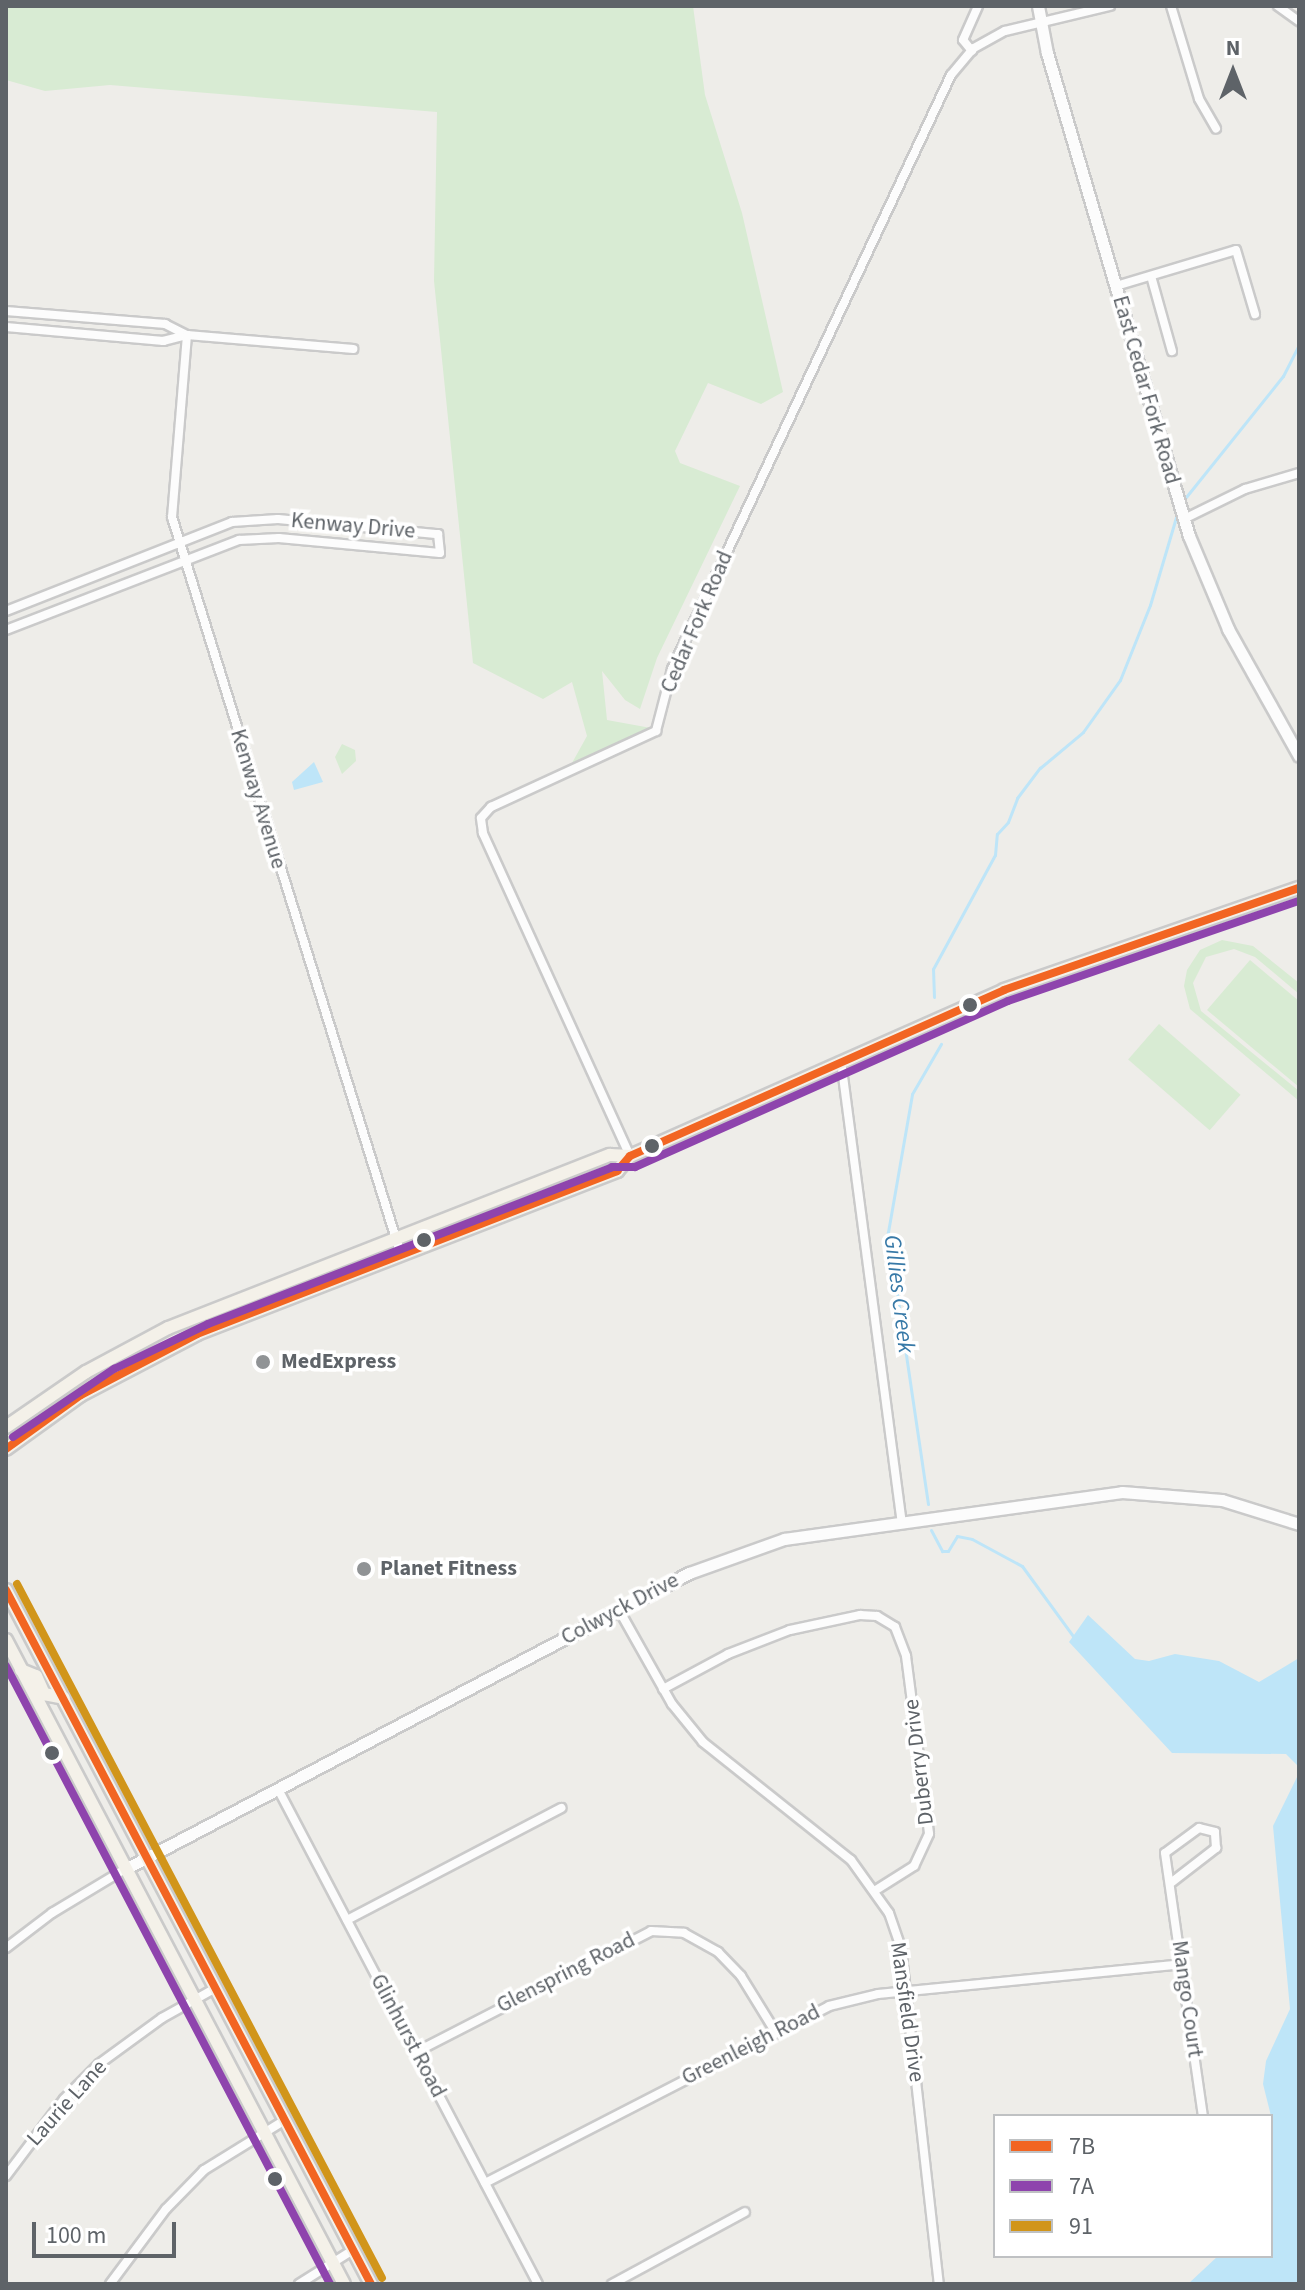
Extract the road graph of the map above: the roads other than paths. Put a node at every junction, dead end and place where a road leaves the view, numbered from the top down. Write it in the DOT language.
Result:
graph roads {
  1 [pos="978,6"];
  2 [pos="1038,6"];
  3 [pos="1110,6"];
  4 [pos="1171,6"];
  5 [pos="1278,6"];
  6 [pos="1039,20"];
  7 [pos="1299,21"];
  8 [pos="972,51"];
  9 [pos="1216,129"];
  10 [pos="1151,276"];
  11 [pos="1116,286"];
  12 [pos="6,311"];
  13 [pos="1255,314"];
  14 [pos="6,327"];
  15 [pos="187,335"];
  16 [pos="353,349"];
  17 [pos="1172,351"];
  18 [pos="1299,473"];
  19 [pos="1184,519"];
  20 [pos="179,540"];
  21 [pos="185,557"];
  22 [pos="6,611"];
  23 [pos="6,630"];
  24 [pos="1299,756"];
  25 [pos="1299,888"];
  26 [pos="841,1060"];
  27 [pos="630,1156"];
  28 [pos="395,1239"];
  29 [pos="401,1255"];
  30 [pos="6,1427"];
  31 [pos="6,1449"];
  32 [pos="901,1519"];
  33 [pos="1299,1524"];
  34 [pos="6,1590"];
  35 [pos="619,1610"];
  36 [pos="6,1640"];
  37 [pos="21,1670"];
  38 [pos="663,1689"];
  39 [pos="64,1698"];
  40 [pos="278,1789"];
  41 [pos="561,1808"];
  42 [pos="147,1857"];
  43 [pos="127,1868"];
  44 [pos="1172,1882"];
  45 [pos="876,1890"];
  46 [pos="347,1920"];
  47 [pos="6,1948"];
  48 [pos="1182,1964"];
  49 [pos="216,1988"];
  50 [pos="906,1991"];
  51 [pos="195,2000"];
  52 [pos="775,2031"];
  53 [pos="416,2052"];
  54 [pos="1203,2114"];
  55 [pos="285,2120"];
  56 [pos="264,2132"];
  57 [pos="6,2176"];
  58 [pos="485,2183"];
  59 [pos="745,2212"];
  60 [pos="353,2250"];
  61 [pos="333,2262"];
  62 [pos="110,2284"];
  63 [pos="299,2284"];
  64 [pos="344,2284"];
  65 [pos="371,2284"];
  66 [pos="538,2284"];
  67 [pos="612,2284"];
  68 [pos="939,2284"];
  1 -- 8 [label="street"];
  2 -- 6 [label="street, East Cedar Fork Road"];
  3 -- 6 [label="street"];
  4 -- 9 [label="street"];
  5 -- 7 [label="street"];
  6 -- 8 [label="street"];
  6 -- 11 [label="street, East Cedar Fork Road"];
  8 -- 27 [label="street, Cedar Fork Road"];
  10 -- 11 [label="street"];
  10 -- 13 [label="street"];
  10 -- 17 [label="street"];
  11 -- 19 [label="street, East Cedar Fork Road"];
  12 -- 15 [label="street"];
  14 -- 15 [label="street"];
  15 -- 16 [label="street"];
  15 -- 20 [label="street, Kenway Avenue"];
  18 -- 19 [label="street"];
  19 -- 24 [label="street, East Cedar Fork Road"];
  20 -- 21 [label="street, Kenway Avenue"];
  20 -- 21 [label="street, Kenway Drive"];
  20 -- 22 [label="street, Kenway Drive"];
  21 -- 23 [label="street, Kenway Drive"];
  21 -- 28 [label="street, Kenway Avenue"];
  25 -- 26 [label="main road"];
  26 -- 27 [label="main road"];
  26 -- 32 [label="street"];
  27 -- 28 [label="main road"];
  27 -- 29 [label="main road"];
  28 -- 29 [label="street, Kenway Avenue"];
  28 -- 30 [label="main road"];
  29 -- 31 [label="main road"];
  32 -- 33 [label="street, Colwyck Drive"];
  32 -- 35 [label="street, Colwyck Drive"];
  34 -- 39 [label="main road"];
  35 -- 38 [label="street, Mansfield Drive"];
  35 -- 40 [label="street, Colwyck Drive"];
  36 -- 37 [label="main road"];
  37 -- 39 [label="main road"];
  37 -- 43 [label="main road"];
  38 -- 45 [label="street, Mansfield Drive"];
  38 -- 45 [label="street, Duberry Drive"];
  39 -- 42 [label="main road"];
  40 -- 42 [label="street, Colwyck Drive"];
  40 -- 46 [label="street, Glinhurst Road"];
  41 -- 46 [label="street"];
  42 -- 43 [label="street, Colwyck Drive"];
  42 -- 49 [label="main road"];
  43 -- 47 [label="street, Colwyck Drive"];
  43 -- 51 [label="main road"];
  44 -- 44 [label="street, Mango Court"];
  44 -- 48 [label="street, Mango Court"];
  45 -- 50 [label="street, Mansfield Drive"];
  46 -- 53 [label="street, Glinhurst Road"];
  48 -- 50 [label="street, Greenleigh Road"];
  48 -- 54 [label="street, Mango Court"];
  49 -- 51 [label="street, Laurie Lane"];
  49 -- 55 [label="main road"];
  50 -- 52 [label="street, Greenleigh Road"];
  50 -- 68 [label="street, Mansfield Drive"];
  51 -- 56 [label="main road"];
  51 -- 57 [label="street, Laurie Lane"];
  52 -- 53 [label="street, Glenspring Road"];
  52 -- 58 [label="street, Greenleigh Road"];
  53 -- 58 [label="street, Glinhurst Road"];
  55 -- 56 [label="street"];
  55 -- 60 [label="main road"];
  56 -- 61 [label="main road"];
  56 -- 62 [label="street"];
  58 -- 66 [label="street, Glinhurst Road"];
  59 -- 67 [label="street"];
  60 -- 61 [label="street"];
  60 -- 65 [label="main road"];
  61 -- 63 [label="street"];
  61 -- 64 [label="main road"];
}
